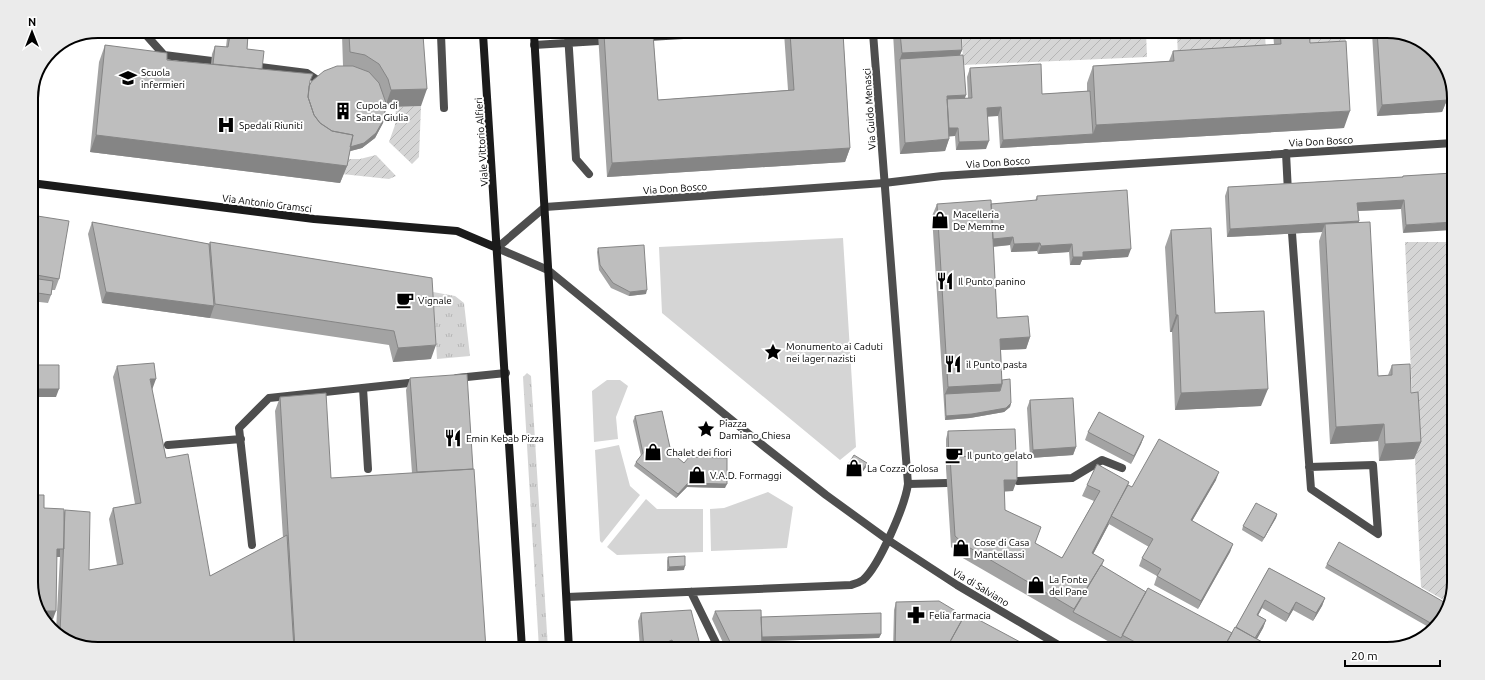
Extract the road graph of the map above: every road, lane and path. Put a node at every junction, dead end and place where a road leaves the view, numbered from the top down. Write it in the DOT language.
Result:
graph roads {
  1 [pos="149,38"];
  2 [pos="441,38"];
  3 [pos="483,38"];
  4 [pos="534,38"];
  5 [pos="568,38"];
  6 [pos="873,38"];
  7 [pos="599,41"];
  8 [pos="568,43"];
  9 [pos="534,45"];
  10 [pos="212,61"];
  11 [pos="260,67"];
  12 [pos="316,79"];
  13 [pos="444,108"];
  14 [pos="1447,143"];
  15 [pos="1286,154"];
  16 [pos="589,174"];
  17 [pos="38,183"];
  18 [pos="884,183"];
  19 [pos="1288,192"];
  20 [pos="545,207"];
  21 [pos="1292,233"];
  22 [pos="497,248"];
  23 [pos="548,270"];
  24 [pos="506,373"];
  25 [pos="451,378"];
  26 [pos="427,381"];
  27 [pos="363,388"];
  28 [pos="241,439"];
  29 [pos="168,445"];
  30 [pos="1309,467"];
  31 [pos="1122,468"];
  32 [pos="368,470"];
  33 [pos="1018,480"];
  34 [pos="947,483"];
  35 [pos="908,484"];
  36 [pos="888,540"];
  37 [pos="252,545"];
  38 [pos="691,592"];
  39 [pos="567,597"];
  40 [pos="522,642"];
  41 [pos="569,642"];
  42 [pos="716,642"];
  43 [pos="1053,642"];
  1 -- 10 [label="street"];
  2 -- 13 [label="street"];
  3 -- 22 [label="main road, Viale Vittorio Alfieri"];
  4 -- 9 [label="main road"];
  5 -- 8 [label="street"];
  6 -- 18 [label="street, Via Guido Menasci"];
  7 -- 8 [label="street"];
  8 -- 9 [label="street"];
  8 -- 16 [label="street"];
  9 -- 20 [label="main road"];
  11 -- 12 [label="street"];
  14 -- 15 [label="street, Via Don Bosco"];
  15 -- 18 [label="street, Via Don Bosco"];
  15 -- 19 [label="street"];
  17 -- 22 [label="main road, Via Antonio Gramsci"];
  18 -- 20 [label="street, Via Don Bosco"];
  18 -- 35 [label="street"];
  20 -- 22 [label="street"];
  20 -- 23 [label="main road"];
  21 -- 30 [label="street"];
  22 -- 23 [label="street"];
  22 -- 24 [label="main road"];
  23 -- 36 [label="street"];
  23 -- 39 [label="main road"];
  24 -- 25 [label="street"];
  24 -- 40 [label="main road"];
  26 -- 27 [label="street"];
  27 -- 28 [label="street"];
  27 -- 32 [label="street"];
  28 -- 29 [label="street"];
  28 -- 37 [label="street"];
  30 -- 30 [label="street"];
  31 -- 33 [label="street"];
  34 -- 35 [label="street"];
  35 -- 36 [label="street"];
  36 -- 38 [label="street"];
  36 -- 43 [label="street, Via di Salviano"];
  38 -- 39 [label="street"];
  38 -- 42 [label="street"];
  39 -- 41 [label="main road"];
}
